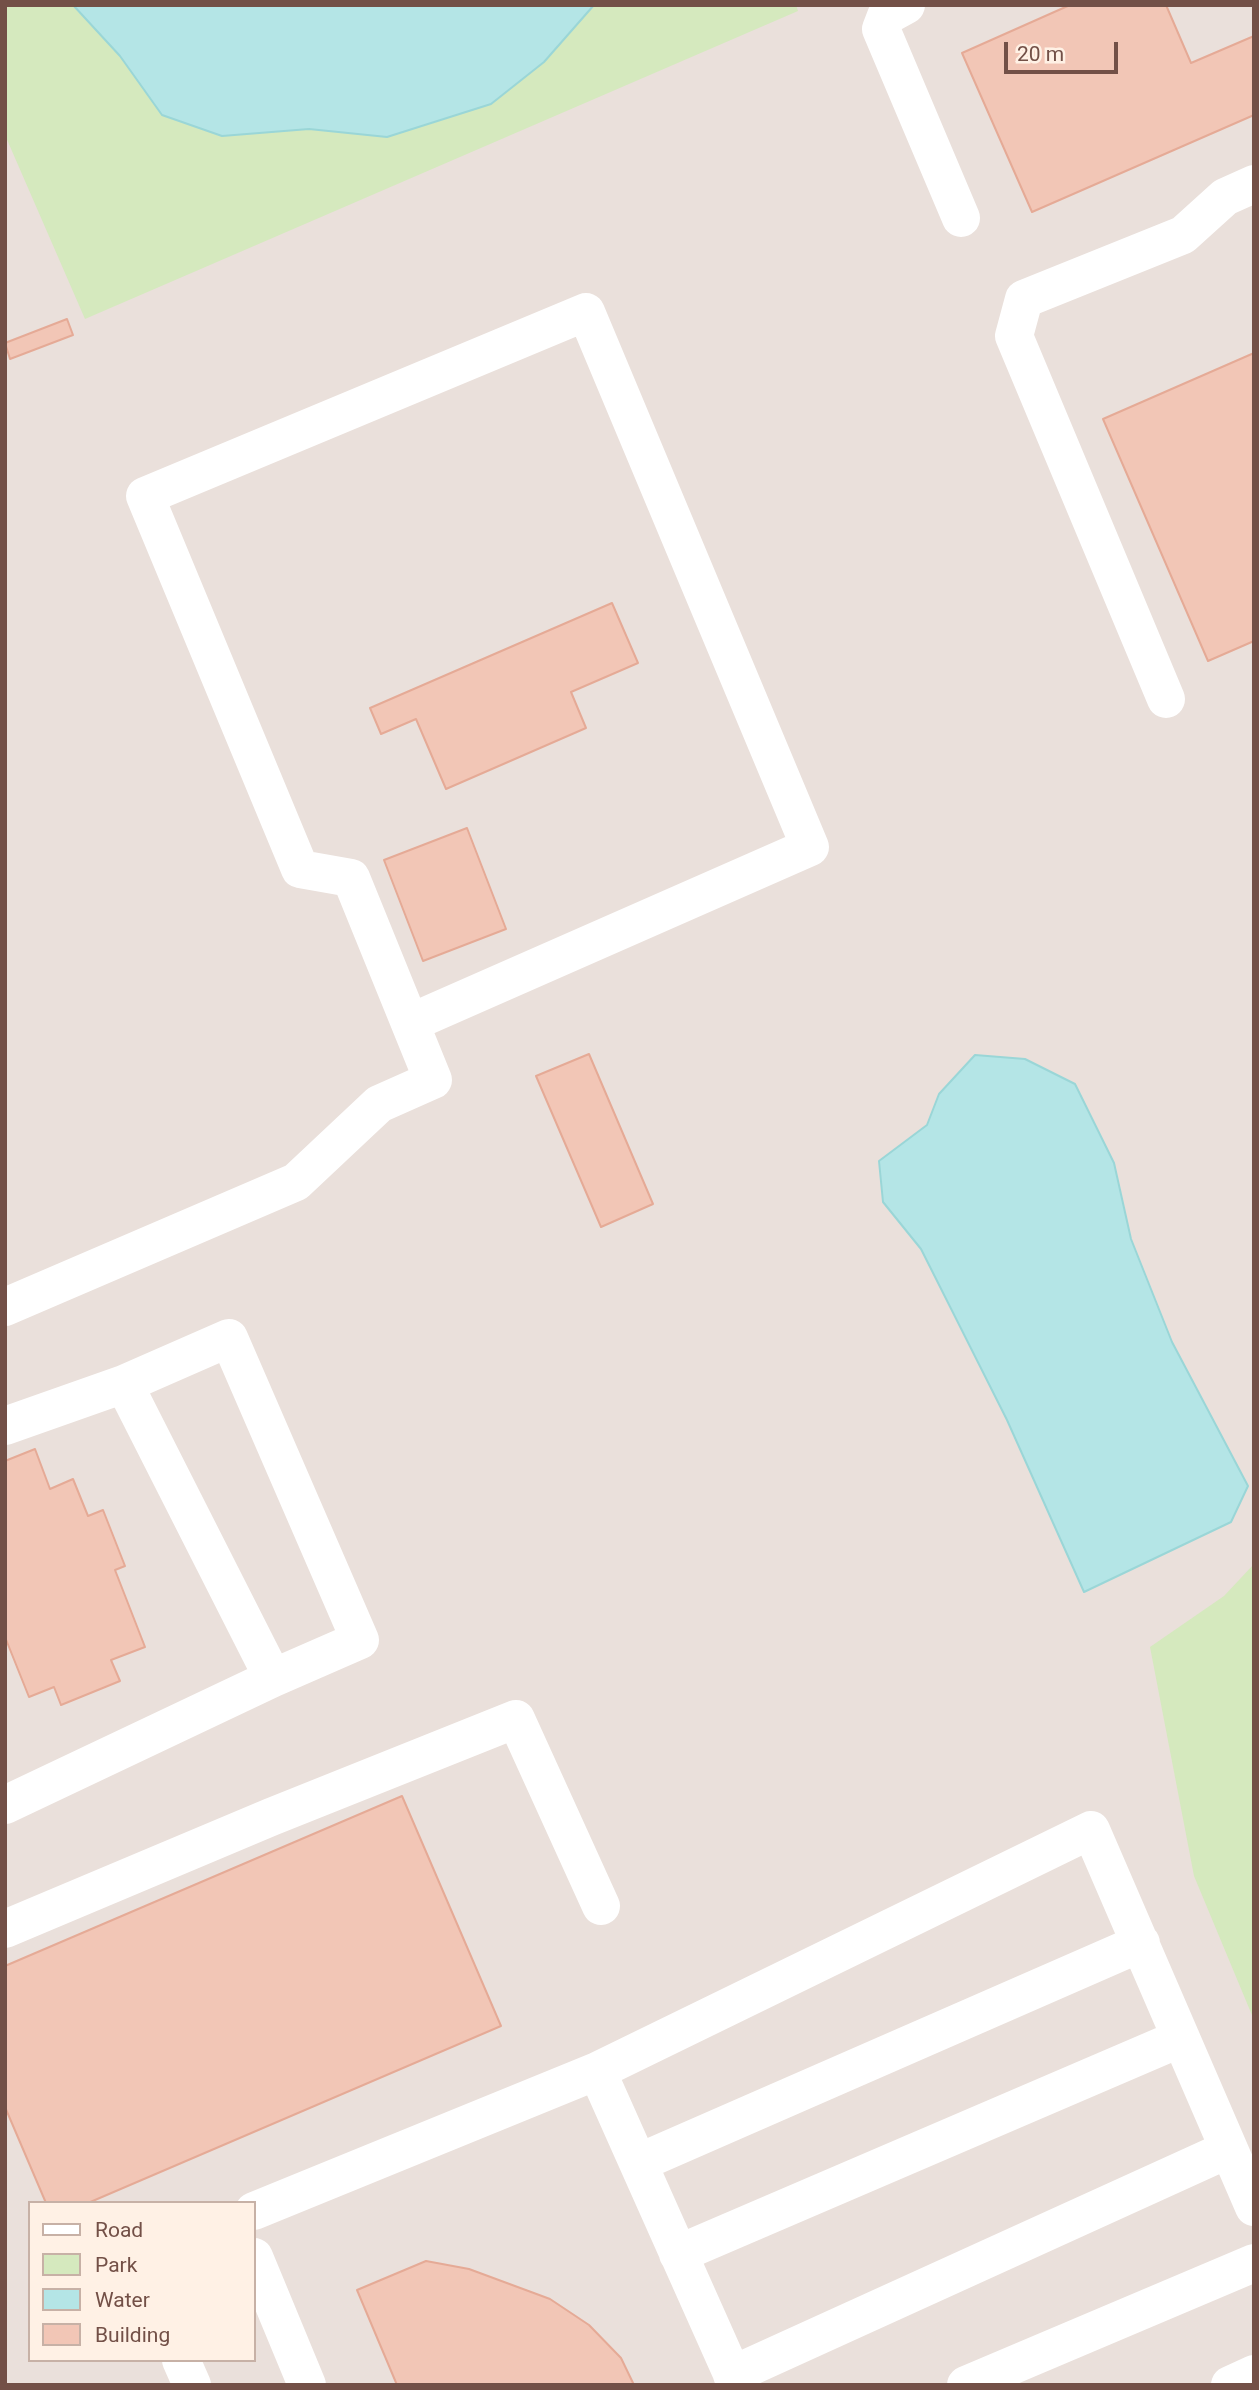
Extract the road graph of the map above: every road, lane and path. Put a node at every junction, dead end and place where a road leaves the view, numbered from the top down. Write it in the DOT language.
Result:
graph roads {
  1 [pos="906,5"];
  2 [pos="1254,184"];
  3 [pos="961,219"];
  4 [pos="1166,699"];
  5 [pos="410,1023"];
  6 [pos="5,1307"];
  7 [pos="124,1384"];
  8 [pos="5,1426"];
  9 [pos="273,1678"];
  10 [pos="5,1805"];
  11 [pos="601,1906"];
  12 [pos="5,1929"];
  13 [pos="1141,1943"];
  14 [pos="1181,2038"];
  15 [pos="597,2071"];
  16 [pos="1229,2148"];
  17 [pos="638,2164"];
  18 [pos="1254,2207"];
  19 [pos="256,2210"];
  20 [pos="678,2254"];
  21 [pos="256,2262"];
  22 [pos="1254,2263"];
  23 [pos="182,2362"];
  24 [pos="1254,2374"];
  25 [pos="734,2380"];
  26 [pos="192,2385"];
  27 [pos="307,2385"];
  28 [pos="966,2385"];
  29 [pos="1230,2385"];
  1 -- 3 [label="lane"];
  2 -- 4 [label="lane"];
  5 -- 5 [label="lane"];
  5 -- 6 [label="lane"];
  7 -- 8 [label="lane"];
  7 -- 9 [label="lane"];
  7 -- 9 [label="lane"];
  9 -- 10 [label="lane"];
  11 -- 12 [label="lane"];
  13 -- 14 [label="lane"];
  13 -- 15 [label="lane"];
  13 -- 17 [label="lane"];
  14 -- 16 [label="lane"];
  14 -- 20 [label="lane"];
  15 -- 17 [label="lane"];
  15 -- 19 [label="lane"];
  16 -- 18 [label="lane"];
  16 -- 25 [label="lane"];
  17 -- 20 [label="lane"];
  20 -- 25 [label="lane"];
  21 -- 27 [label="lane"];
  22 -- 28 [label="lane"];
  23 -- 26 [label="lane"];
  24 -- 29 [label="lane"];
}
